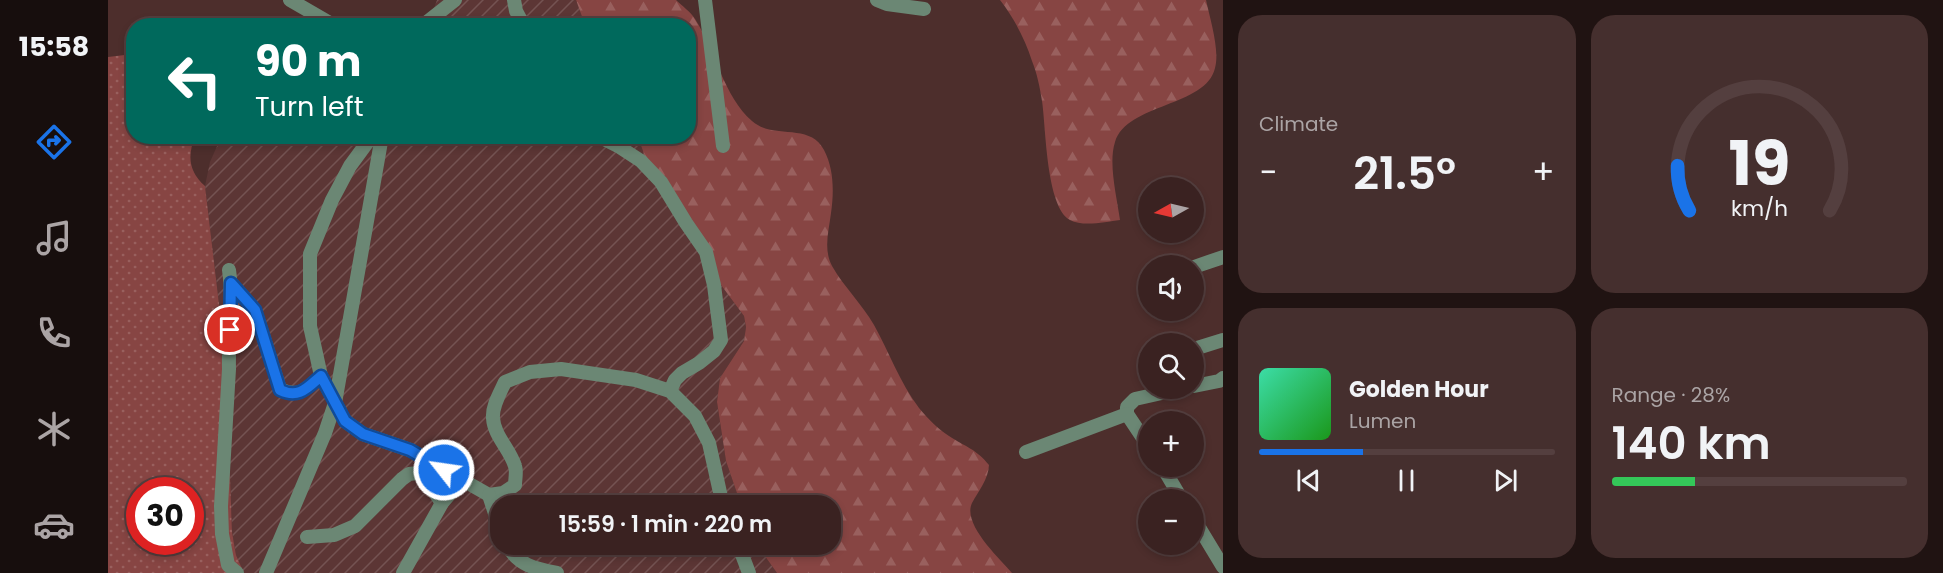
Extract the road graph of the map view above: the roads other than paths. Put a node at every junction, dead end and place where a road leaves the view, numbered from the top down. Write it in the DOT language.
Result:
graph roads {
  1 [pos="290,0"];
  2 [pos="455,0"];
  3 [pos="513,0"];
  4 [pos="705,0"];
  5 [pos="877,0"];
  6 [pos="924,9"];
  7 [pos="321,18"];
  8 [pos="432,18"];
  9 [pos="520,18"];
  10 [pos="366,144"];
  11 [pos="381,144"];
  12 [pos="614,144"];
  13 [pos="723,146"];
  14 [pos="1223,257"];
  15 [pos="1204,264"];
  16 [pos="1223,340"];
  17 [pos="1204,346"];
  18 [pos="321,376"];
  19 [pos="1223,378"];
  20 [pos="1204,384"];
  21 [pos="670,391"];
  22 [pos="1138,398"];
  23 [pos="335,403"];
  24 [pos="1127,414"];
  25 [pos="1138,430"];
  26 [pos="1026,452"];
  27 [pos="462,480"];
  28 [pos="489,495"];
  29 [pos="721,495"];
  30 [pos="490,498"];
  31 [pos="442,503"];
  32 [pos="1204,536"];
  33 [pos="307,537"];
  34 [pos="512,555"];
  35 [pos="742,555"];
  36 [pos="1223,567"];
  37 [pos="237,573"];
  38 [pos="266,573"];
  39 [pos="403,573"];
  40 [pos="557,573"];
  41 [pos="748,573"];
  1 -- 7 [label="street"];
  2 -- 8 [label="street"];
  3 -- 9 [label="street"];
  4 -- 13 [label="street"];
  5 -- 6 [label="street"];
  10 -- 18 [label="street"];
  11 -- 23 [label="street"];
  12 -- 21 [label="street"];
  14 -- 15 [label="street"];
  16 -- 17 [label="street"];
  18 -- 23 [label="street"];
  18 -- 37 [label="street"];
  19 -- 20 [label="street"];
  21 -- 28 [label="street"];
  21 -- 29 [label="street"];
  22 -- 24 [label="street"];
  23 -- 27 [label="street"];
  23 -- 38 [label="street"];
  24 -- 25 [label="street"];
  24 -- 26 [label="street"];
  27 -- 28 [label="street"];
  27 -- 31 [label="street"];
  28 -- 30 [label="street"];
  31 -- 33 [label="street"];
  31 -- 39 [label="street"];
  32 -- 36 [label="street"];
  34 -- 40 [label="street"];
  35 -- 41 [label="street"];
}
